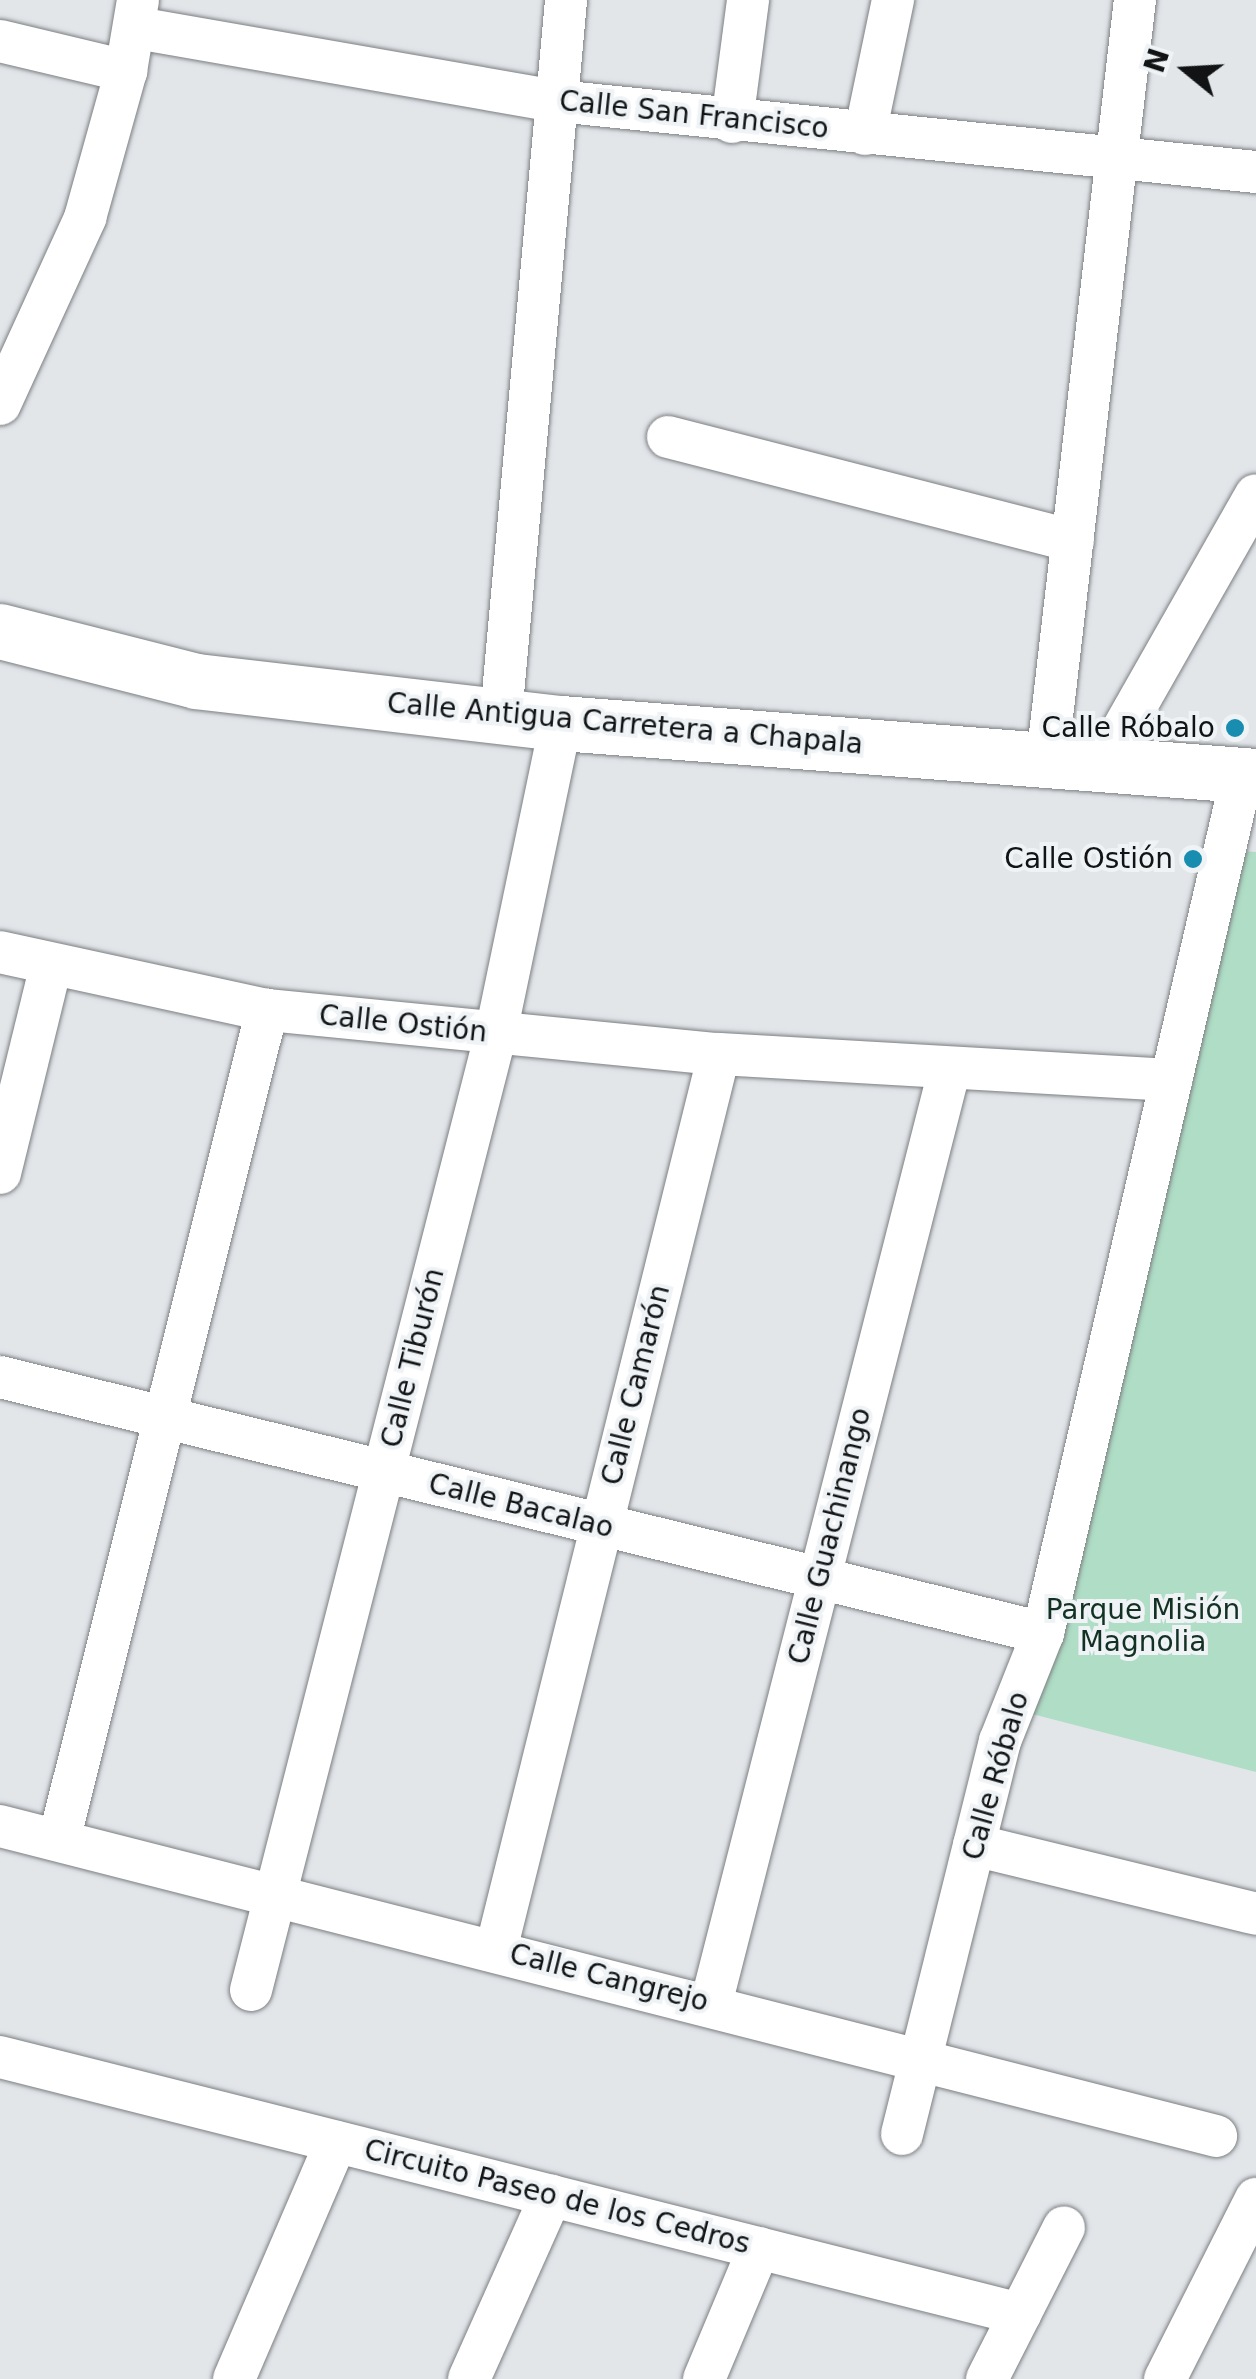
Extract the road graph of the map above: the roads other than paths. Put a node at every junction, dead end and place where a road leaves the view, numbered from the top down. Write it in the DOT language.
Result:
graph roads {
  1 [pos="566,0"];
  2 [pos="748,0"];
  3 [pos="893,0"];
  4 [pos="1136,0"];
  5 [pos="137,14"];
  6 [pos="0,41"];
  7 [pos="126,71"];
  8 [pos="557,100"];
  9 [pos="732,122"];
  10 [pos="865,134"];
  11 [pos="1118,159"];
  12 [pos="1256,172"];
  13 [pos="0,404"];
  14 [pos="668,437"];
  15 [pos="1256,495"];
  16 [pos="1073,542"];
  17 [pos="0,632"];
  18 [pos="502,716"];
  19 [pos="561,723"];
  20 [pos="1046,760"];
  21 [pos="1103,764"];
  22 [pos="1249,776"];
  23 [pos="0,952"];
  24 [pos="51,966"];
  25 [pos="268,1010"];
  26 [pos="496,1034"];
  27 [pos="719,1054"];
  28 [pos="950,1068"];
  29 [pos="1171,1080"];
  30 [pos="0,1173"];
  31 [pos="0,1377"];
  32 [pos="165,1418"];
  33 [pos="384,1472"];
  34 [pos="602,1526"];
  35 [pos="819,1580"];
  36 [pos="1043,1633"];
  37 [pos="0,1826"];
  38 [pos="59,1840"];
  39 [pos="974,1845"];
  40 [pos="275,1895"];
  41 [pos="1256,1914"];
  42 [pos="496,1950"];
  43 [pos="251,1990"];
  44 [pos="711,2004"];
  45 [pos="0,2057"];
  46 [pos="922,2059"];
  47 [pos="902,2134"];
  48 [pos="1216,2136"];
  49 [pos="336,2142"];
  50 [pos="551,2196"];
  51 [pos="1256,2199"];
  52 [pos="1064,2227"];
  53 [pos="759,2248"];
  54 [pos="1020,2314"];
  55 [pos="234,2379"];
  56 [pos="469,2379"];
  57 [pos="704,2379"];
  58 [pos="987,2379"];
  59 [pos="1165,2379"];
  1 -- 8 [label="street"];
  2 -- 9 [label="street"];
  3 -- 10 [label="street"];
  4 -- 11 [label="street"];
  5 -- 7 [label="street"];
  5 -- 8 [label="street, Calle San Francisco"];
  6 -- 7 [label="street"];
  7 -- 13 [label="street"];
  8 -- 9 [label="street, Calle San Francisco"];
  8 -- 18 [label="street"];
  9 -- 10 [label="street, Calle San Francisco"];
  10 -- 11 [label="street, Calle San Francisco"];
  11 -- 12 [label="street, Calle San Francisco"];
  11 -- 16 [label="street"];
  14 -- 16 [label="street"];
  15 -- 21 [label="street"];
  16 -- 20 [label="street"];
  17 -- 18 [label="main road, Calle Antigua Carretera a Chapala"];
  18 -- 19 [label="main road, Calle Antigua Carretera a Chapala"];
  19 -- 20 [label="main road, Calle Antigua Carretera a Chapala"];
  19 -- 26 [label="street, Calle Tiburón"];
  20 -- 21 [label="main road, Calle Antigua Carretera a Chapala"];
  21 -- 22 [label="main road, Calle Antigua Carretera a Chapala"];
  22 -- 29 [label="street, Calle Róbalo"];
  23 -- 24 [label="street, Calle Ostión"];
  24 -- 25 [label="street, Calle Ostión"];
  24 -- 30 [label="street"];
  25 -- 26 [label="street, Calle Ostión"];
  25 -- 32 [label="street"];
  26 -- 27 [label="street, Calle Ostión"];
  26 -- 33 [label="street, Calle Tiburón"];
  27 -- 28 [label="street, Calle Ostión"];
  27 -- 34 [label="street, Calle Camarón"];
  28 -- 29 [label="street, Calle Ostión"];
  28 -- 35 [label="street, Calle Guachinango"];
  29 -- 36 [label="street, Calle Róbalo"];
  31 -- 32 [label="street, Calle Bacalao"];
  32 -- 33 [label="street, Calle Bacalao"];
  32 -- 38 [label="street"];
  33 -- 34 [label="street, Calle Bacalao"];
  33 -- 40 [label="street, Calle Tiburón"];
  34 -- 35 [label="street, Calle Bacalao"];
  34 -- 42 [label="street, Calle Camarón"];
  35 -- 36 [label="street, Calle Bacalao"];
  35 -- 44 [label="street, Calle Guachinango"];
  36 -- 39 [label="street, Calle Róbalo"];
  37 -- 38 [label="street, Calle Cangrejo"];
  38 -- 40 [label="street, Calle Cangrejo"];
  39 -- 41 [label="street"];
  39 -- 46 [label="street, Calle Róbalo"];
  40 -- 42 [label="street, Calle Cangrejo"];
  40 -- 43 [label="street, Calle Tiburón"];
  42 -- 44 [label="street, Calle Cangrejo"];
  44 -- 46 [label="street, Calle Cangrejo"];
  45 -- 49 [label="street, Circuito Paseo de los Cedros"];
  46 -- 47 [label="street, Calle Róbalo"];
  46 -- 48 [label="street, Calle Cangrejo"];
  49 -- 50 [label="street, Circuito Paseo de los Cedros"];
  49 -- 55 [label="street"];
  50 -- 53 [label="street, Circuito Paseo de los Cedros"];
  50 -- 56 [label="street"];
  51 -- 59 [label="street"];
  52 -- 54 [label="street"];
  53 -- 54 [label="street, Circuito Paseo de los Cedros"];
  53 -- 57 [label="street"];
  54 -- 58 [label="street"];
}
